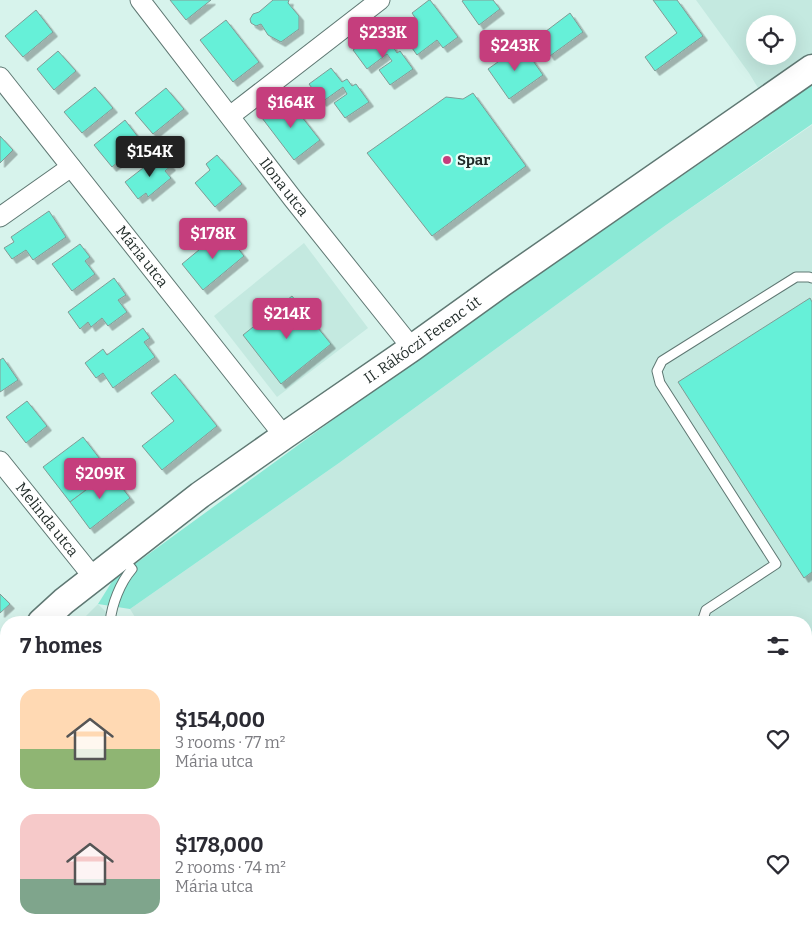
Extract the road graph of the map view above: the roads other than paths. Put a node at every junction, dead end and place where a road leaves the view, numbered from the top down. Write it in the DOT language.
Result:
graph roads {
  1 [pos="140,0"];
  2 [pos="380,0"];
  3 [pos="812,68"];
  4 [pos="0,77"];
  5 [pos="230,116"];
  6 [pos="71,167"];
  7 [pos="0,217"];
  8 [pos="812,278"];
  9 [pos="412,348"];
  10 [pos="284,436"];
  11 [pos="0,462"];
  12 [pos="121,556"];
  13 [pos="94,578"];
  14 [pos="48,616"];
  15 [pos="111,616"];
  16 [pos="704,616"];
  1 -- 5 [label="street, Ilona utca"];
  2 -- 5 [label="street"];
  3 -- 9 [label="main road, II. Rákóczi Ferenc út"];
  4 -- 6 [label="street, Mária utca"];
  5 -- 9 [label="street, Ilona utca"];
  6 -- 7 [label="street"];
  6 -- 10 [label="street, Mária utca"];
  8 -- 16 [label="lane"];
  9 -- 10 [label="main road, II. Rákóczi Ferenc út"];
  10 -- 12 [label="main road, II. Rákóczi Ferenc út"];
  11 -- 13 [label="street, Melinda utca"];
  12 -- 13 [label="main road, II. Rákóczi Ferenc út"];
  12 -- 15 [label="lane"];
  13 -- 14 [label="main road, II. Rákóczi Ferenc út"];
}
